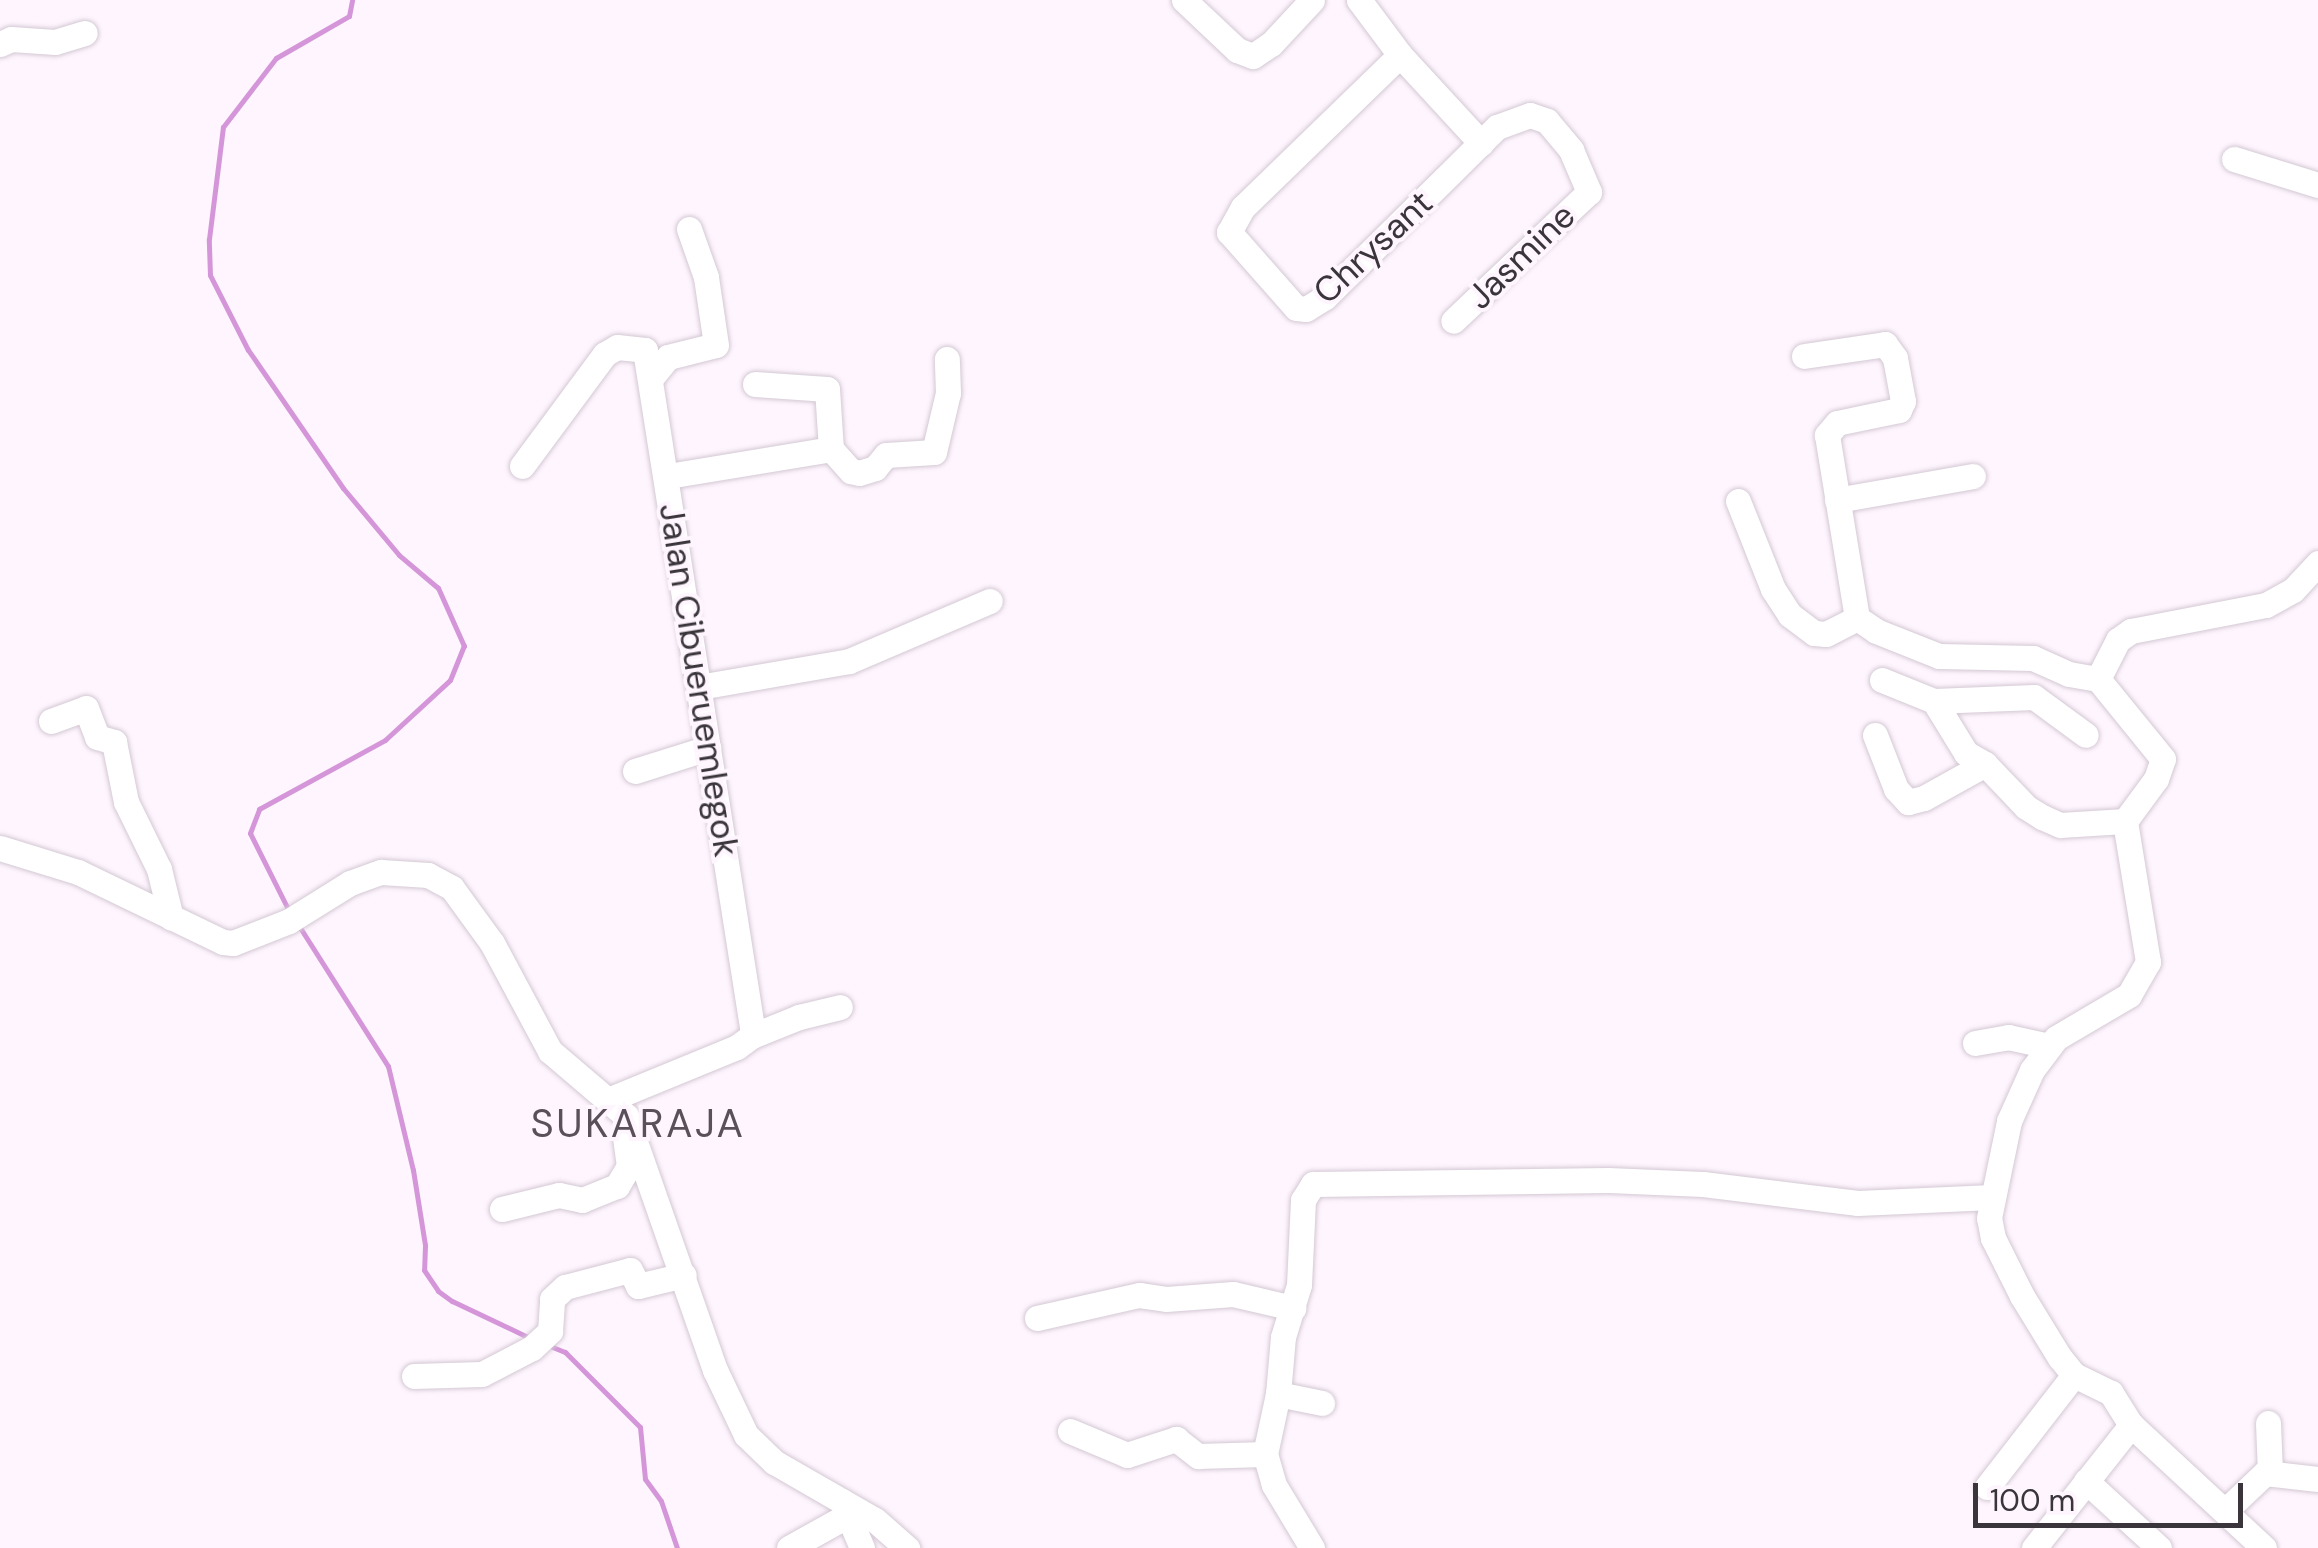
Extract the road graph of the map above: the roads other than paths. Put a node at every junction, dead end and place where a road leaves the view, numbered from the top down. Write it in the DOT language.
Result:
graph roads {
  1 [pos="1184,0"];
  2 [pos="1312,0"];
  3 [pos="1360,0"];
  4 [pos="85,33"];
  5 [pos="0,44"];
  6 [pos="1400,55"];
  7 [pos="1480,143"];
  8 [pos="2234,160"];
  9 [pos="2318,184"];
  10 [pos="689,229"];
  11 [pos="1454,321"];
  12 [pos="1804,356"];
  13 [pos="947,359"];
  14 [pos="651,378"];
  15 [pos="755,384"];
  16 [pos="831,449"];
  17 [pos="522,466"];
  18 [pos="668,476"];
  19 [pos="1972,476"];
  20 [pos="1836,500"];
  21 [pos="1738,501"];
  22 [pos="2318,564"];
  23 [pos="990,601"];
  24 [pos="1857,618"];
  25 [pos="2098,679"];
  26 [pos="1882,680"];
  27 [pos="699,687"];
  28 [pos="1934,701"];
  29 [pos="52,721"];
  30 [pos="1875,734"];
  31 [pos="2086,735"];
  32 [pos="708,748"];
  33 [pos="1986,764"];
  34 [pos="634,772"];
  35 [pos="2125,822"];
  36 [pos="0,848"];
  37 [pos="171,918"];
  38 [pos="840,1007"];
  39 [pos="752,1036"];
  40 [pos="1975,1043"];
  41 [pos="2049,1046"];
  42 [pos="610,1098"];
  43 [pos="632,1132"];
  44 [pos="1992,1198"];
  45 [pos="502,1209"];
  46 [pos="684,1275"];
  47 [pos="1293,1308"];
  48 [pos="1038,1318"];
  49 [pos="2074,1375"];
  50 [pos="414,1376"];
  51 [pos="1278,1394"];
  52 [pos="1322,1403"];
  53 [pos="2268,1423"];
  54 [pos="2130,1425"];
  55 [pos="1070,1432"];
  56 [pos="1264,1454"];
  57 [pos="2270,1473"];
  58 [pos="2318,1478"];
  59 [pos="2086,1480"];
  60 [pos="1987,1487"];
  61 [pos="846,1507"];
  62 [pos="2225,1512"];
  63 [pos="789,1548"];
  64 [pos="862,1548"];
  65 [pos="907,1548"];
  66 [pos="1312,1548"];
  67 [pos="2034,1548"];
  68 [pos="2159,1548"];
  69 [pos="2264,1548"];
  1 -- 2 [label="street"];
  3 -- 6 [label="street"];
  4 -- 5 [label="street"];
  6 -- 7 [label="street"];
  6 -- 7 [label="street, Chrysant"];
  7 -- 11 [label="street, Jasmine"];
  8 -- 9 [label="street"];
  10 -- 14 [label="street"];
  12 -- 20 [label="street"];
  13 -- 16 [label="street"];
  14 -- 17 [label="street"];
  14 -- 18 [label="street, Jalan Cibueruemlegok"];
  15 -- 16 [label="street"];
  16 -- 18 [label="street"];
  18 -- 27 [label="street, Jalan Cibueruemlegok"];
  19 -- 20 [label="street"];
  20 -- 24 [label="street"];
  21 -- 24 [label="street"];
  22 -- 25 [label="street"];
  23 -- 27 [label="street"];
  24 -- 25 [label="street"];
  25 -- 35 [label="street"];
  26 -- 28 [label="street"];
  27 -- 32 [label="street, Jalan Cibueruemlegok"];
  28 -- 31 [label="street"];
  28 -- 33 [label="street"];
  29 -- 37 [label="street"];
  30 -- 33 [label="street"];
  32 -- 34 [label="street"];
  32 -- 39 [label="street, Jalan Cibueruemlegok"];
  33 -- 35 [label="street"];
  35 -- 41 [label="street"];
  36 -- 37 [label="street"];
  37 -- 42 [label="street"];
  38 -- 39 [label="street"];
  39 -- 42 [label="street"];
  40 -- 41 [label="street"];
  41 -- 44 [label="street"];
  42 -- 43 [label="street"];
  43 -- 45 [label="street"];
  43 -- 46 [label="street"];
  44 -- 47 [label="street"];
  44 -- 49 [label="street"];
  46 -- 50 [label="street"];
  46 -- 61 [label="street"];
  47 -- 48 [label="street"];
  47 -- 51 [label="street"];
  49 -- 54 [label="street"];
  49 -- 60 [label="street"];
  51 -- 52 [label="street"];
  51 -- 56 [label="street"];
  53 -- 57 [label="street"];
  54 -- 59 [label="street"];
  54 -- 62 [label="street"];
  55 -- 56 [label="street"];
  56 -- 66 [label="street"];
  57 -- 58 [label="street"];
  57 -- 62 [label="street"];
  59 -- 67 [label="street"];
  59 -- 68 [label="street"];
  61 -- 63 [label="street"];
  61 -- 64 [label="street"];
  61 -- 65 [label="street"];
  62 -- 69 [label="street"];
}
